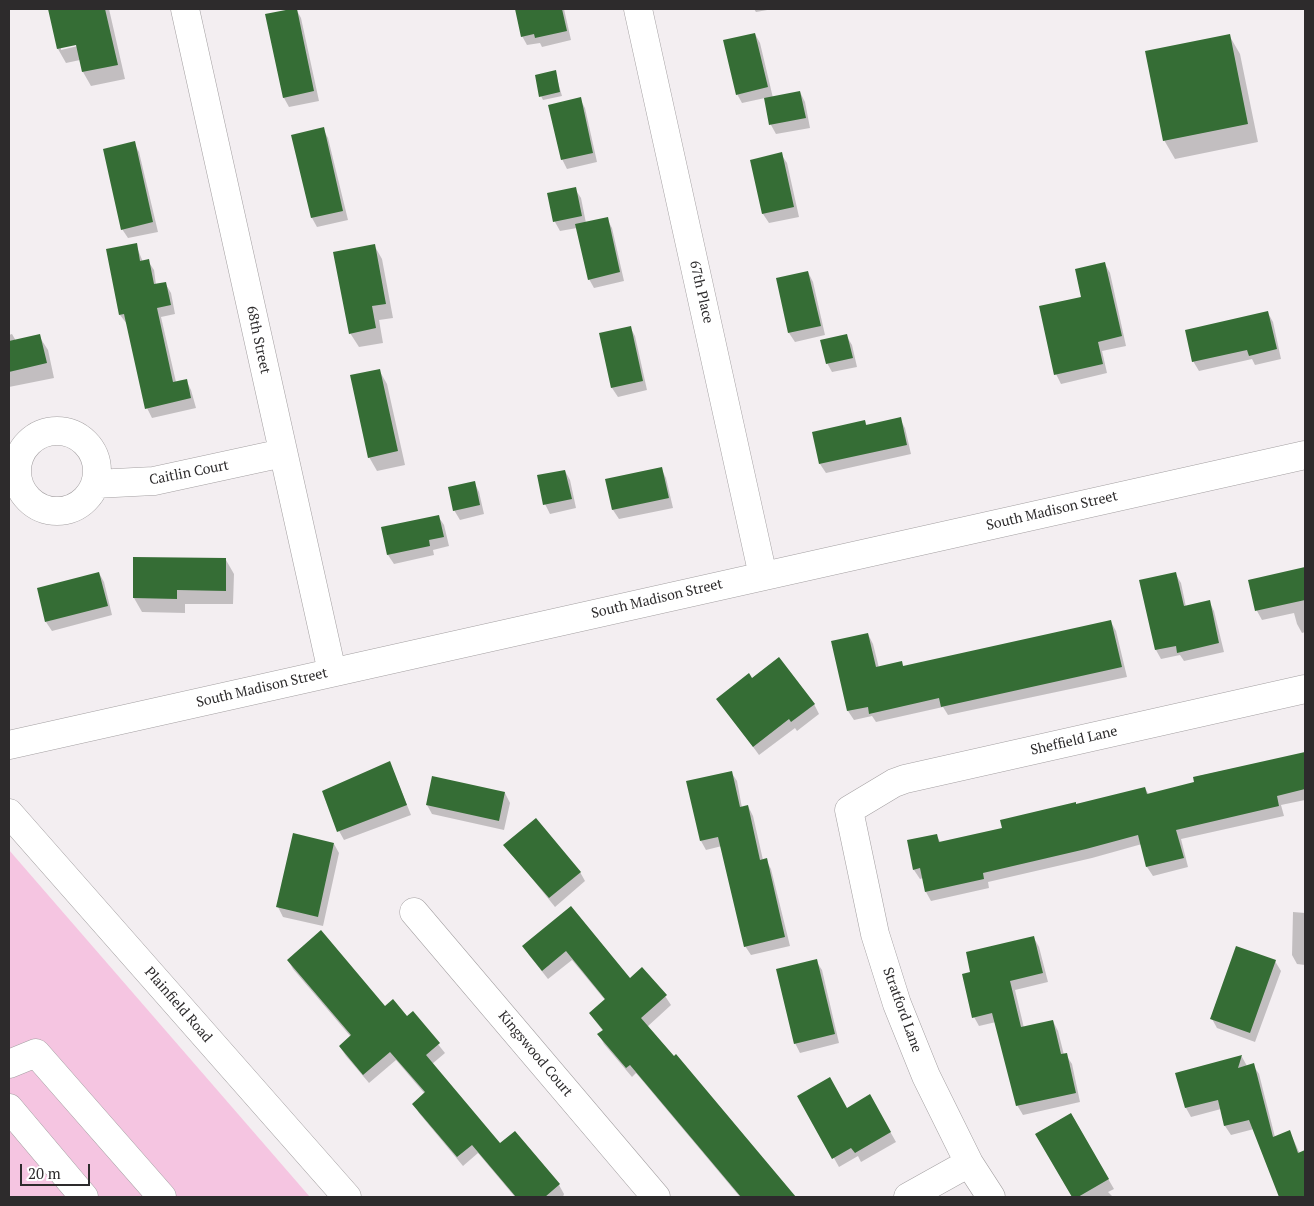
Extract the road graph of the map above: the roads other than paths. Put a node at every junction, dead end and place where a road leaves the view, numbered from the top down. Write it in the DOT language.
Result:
graph roads {
  1 [pos="185,9"];
  2 [pos="638,9"];
  3 [pos="283,453"];
  4 [pos="1305,455"];
  5 [pos="95,484"];
  6 [pos="763,576"];
  7 [pos="332,672"];
  8 [pos="1305,689"];
  9 [pos="9,745"];
  10 [pos="849,810"];
  11 [pos="9,813"];
  12 [pos="414,912"];
  13 [pos="9,1064"];
  14 [pos="9,1108"];
  15 [pos="969,1162"];
  16 [pos="84,1197"];
  17 [pos="162,1197"];
  18 [pos="347,1197"];
  19 [pos="656,1197"];
  20 [pos="908,1197"];
  21 [pos="991,1197"];
  1 -- 3 [label="street, 68th Street"];
  2 -- 6 [label="street, 67th Place"];
  3 -- 5 [label="street, Caitlin Court"];
  3 -- 7 [label="street, 68th Street"];
  4 -- 6 [label="street, South Madison Street"];
  6 -- 7 [label="street, South Madison Street"];
  7 -- 9 [label="street, South Madison Street"];
  8 -- 10 [label="street, Sheffield Lane"];
  10 -- 15 [label="street, Stratford Lane"];
  11 -- 18 [label="street, Plainfield Road"];
  12 -- 19 [label="street, Kingswood Court"];
  13 -- 17 [label="street"];
  14 -- 16 [label="street"];
  15 -- 20 [label="street"];
  15 -- 21 [label="street, Stratford Lane"];
}
